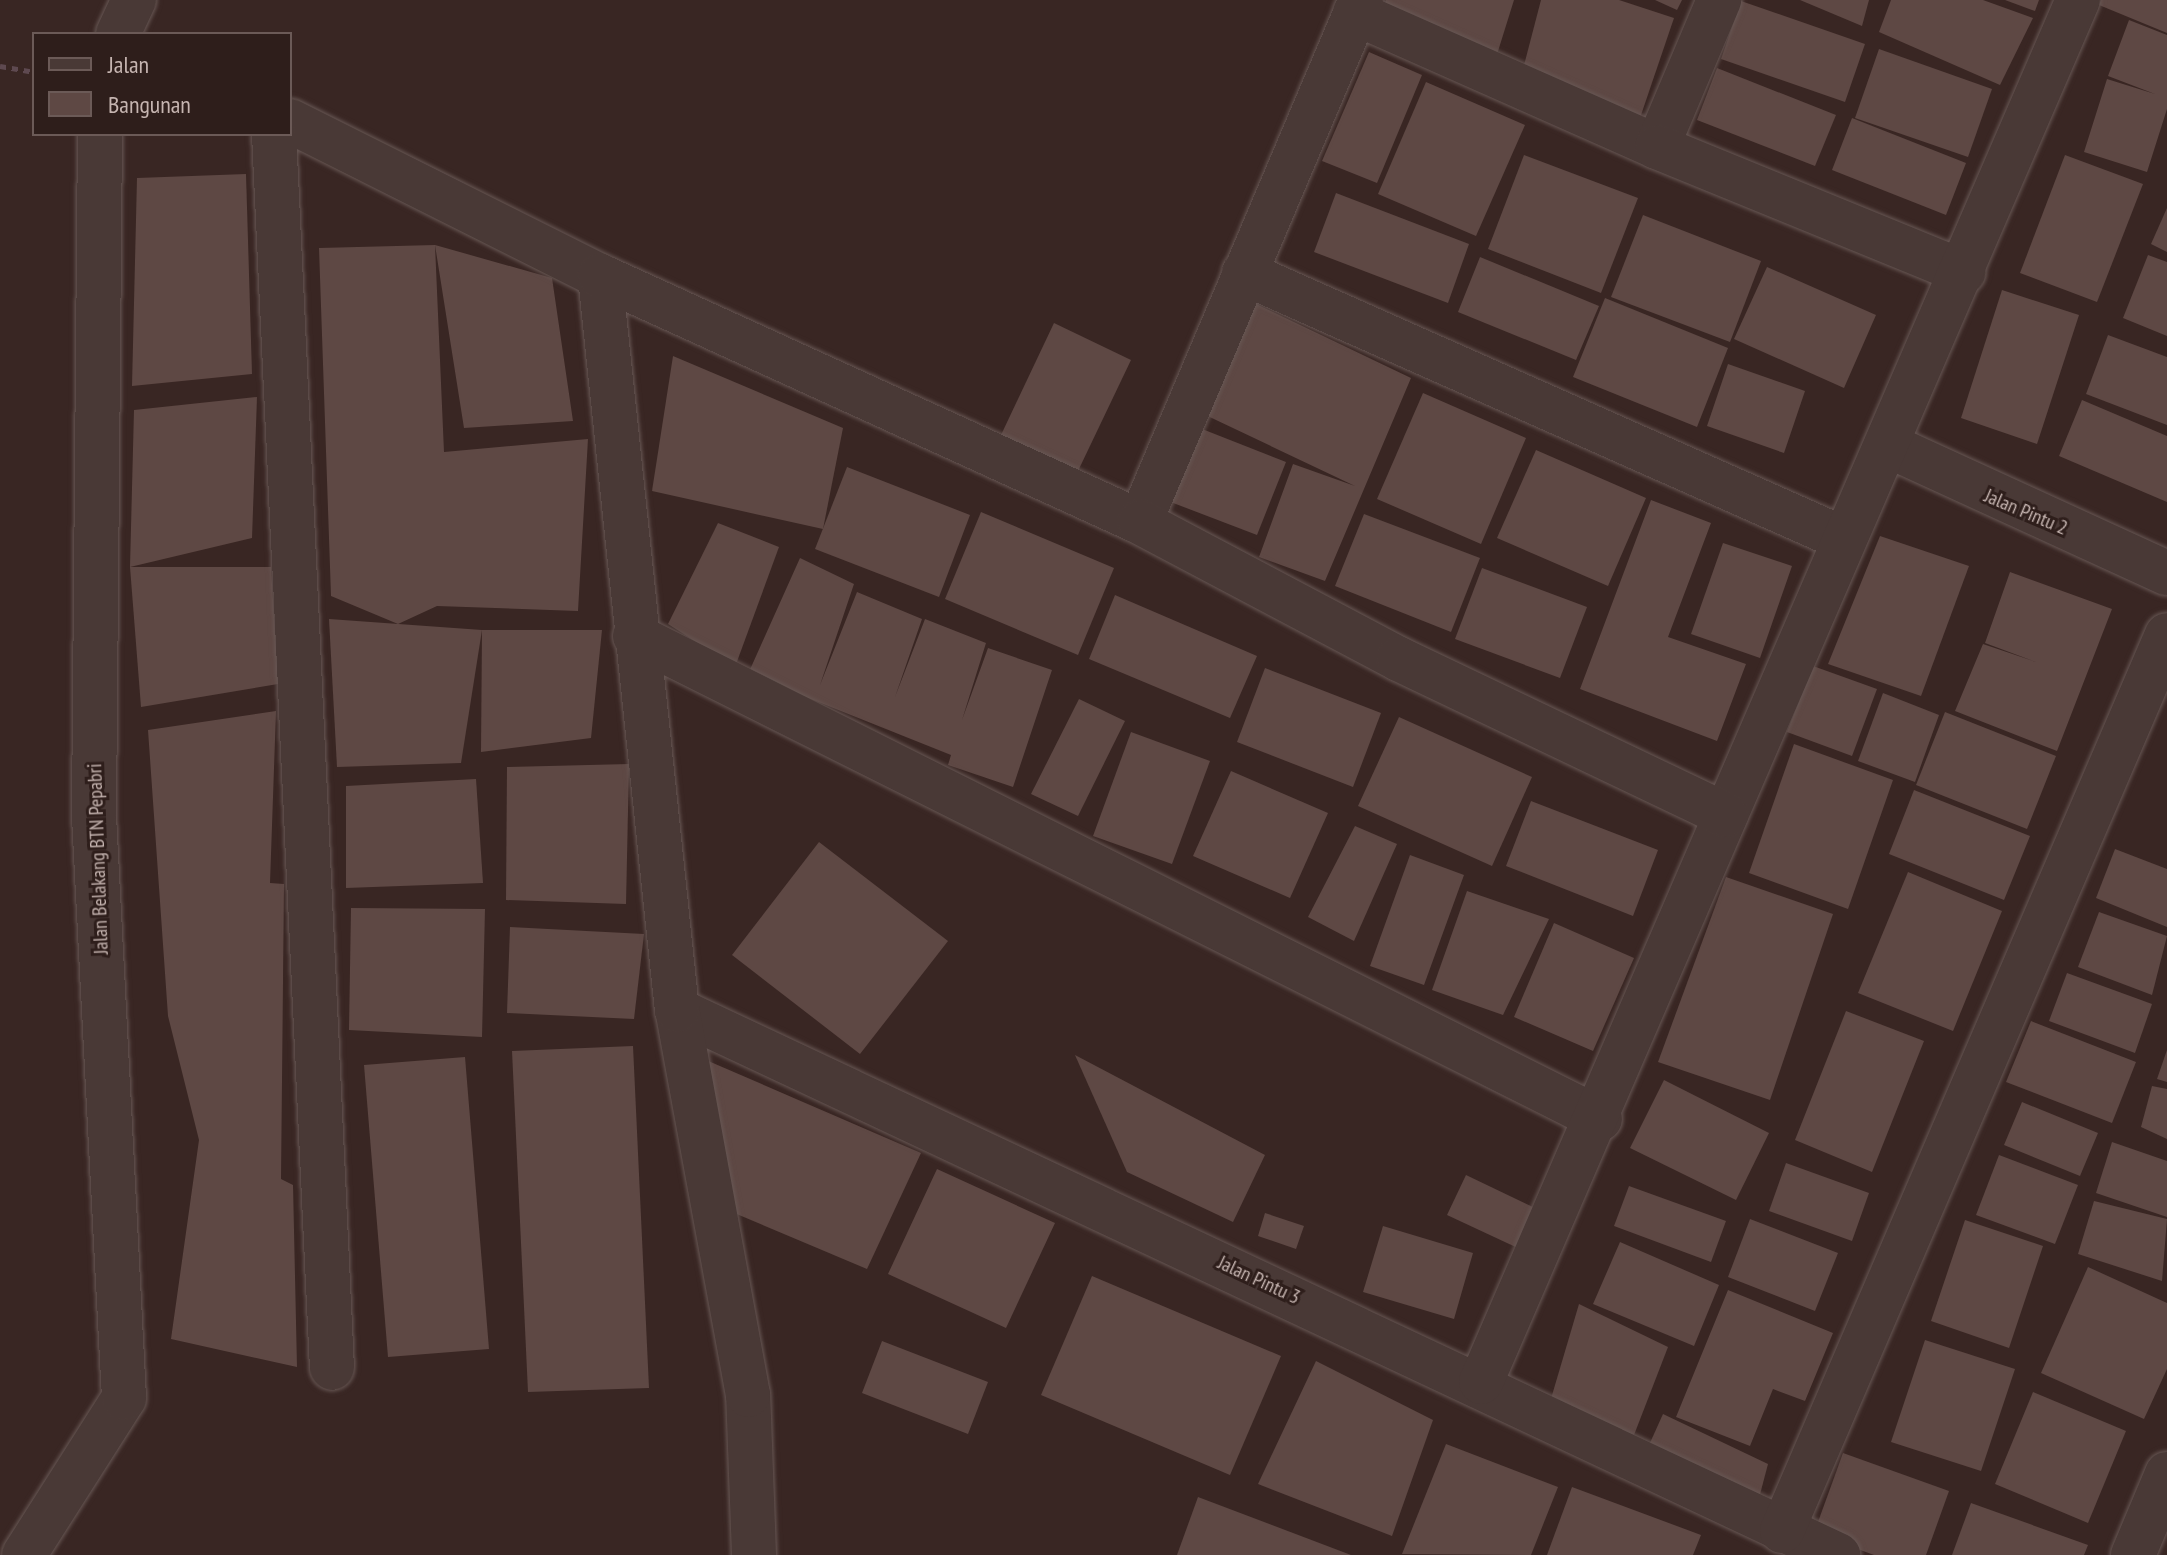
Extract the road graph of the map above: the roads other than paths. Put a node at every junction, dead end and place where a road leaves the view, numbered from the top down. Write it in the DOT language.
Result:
graph roads {
  1 [pos="134,0"];
  2 [pos="1719,0"];
  3 [pos="2078,0"];
  4 [pos="1358,7"];
  5 [pos="119,32"];
  6 [pos="292,122"];
  7 [pos="100,136"];
  8 [pos="274,136"];
  9 [pos="1657,147"];
  10 [pos="1964,272"];
  11 [pos="1244,273"];
  12 [pos="600,276"];
  13 [pos="1887,445"];
  14 [pos="1140,522"];
  15 [pos="1844,539"];
  16 [pos="2167,573"];
  17 [pos="2167,635"];
  18 [pos="635,636"];
  19 [pos="1726,815"];
  20 [pos="677,1010"];
  21 [pos="1600,1119"];
  22 [pos="332,1368"];
  23 [pos="1481,1382"];
  24 [pos="2167,1474"];
  25 [pos="1782,1531"];
  26 [pos="24,1555"];
  27 [pos="754,1555"];
  28 [pos="1838,1555"];
  29 [pos="2133,1555"];
  1 -- 5 [label="street"];
  2 -- 9 [label="street"];
  3 -- 10 [label="street"];
  4 -- 9 [label="street"];
  4 -- 11 [label="street"];
  6 -- 12 [label="street"];
  7 -- 26 [label="street, Jalan Belakang BTN Pepabri"];
  8 -- 22 [label="street"];
  9 -- 10 [label="street"];
  10 -- 13 [label="street"];
  11 -- 14 [label="street"];
  11 -- 15 [label="street"];
  12 -- 14 [label="street"];
  12 -- 18 [label="street"];
  13 -- 15 [label="street"];
  13 -- 16 [label="street, Jalan Pintu 2"];
  14 -- 19 [label="street"];
  15 -- 19 [label="street"];
  17 -- 25 [label="street"];
  18 -- 20 [label="street"];
  18 -- 21 [label="street"];
  19 -- 21 [label="street"];
  20 -- 23 [label="street, Jalan Pintu 3"];
  20 -- 27 [label="street"];
  21 -- 23 [label="street"];
  23 -- 25 [label="street, Jalan Pintu 3"];
  24 -- 29 [label="street"];
  25 -- 28 [label="street, Jalan Pintu 3"];
}
